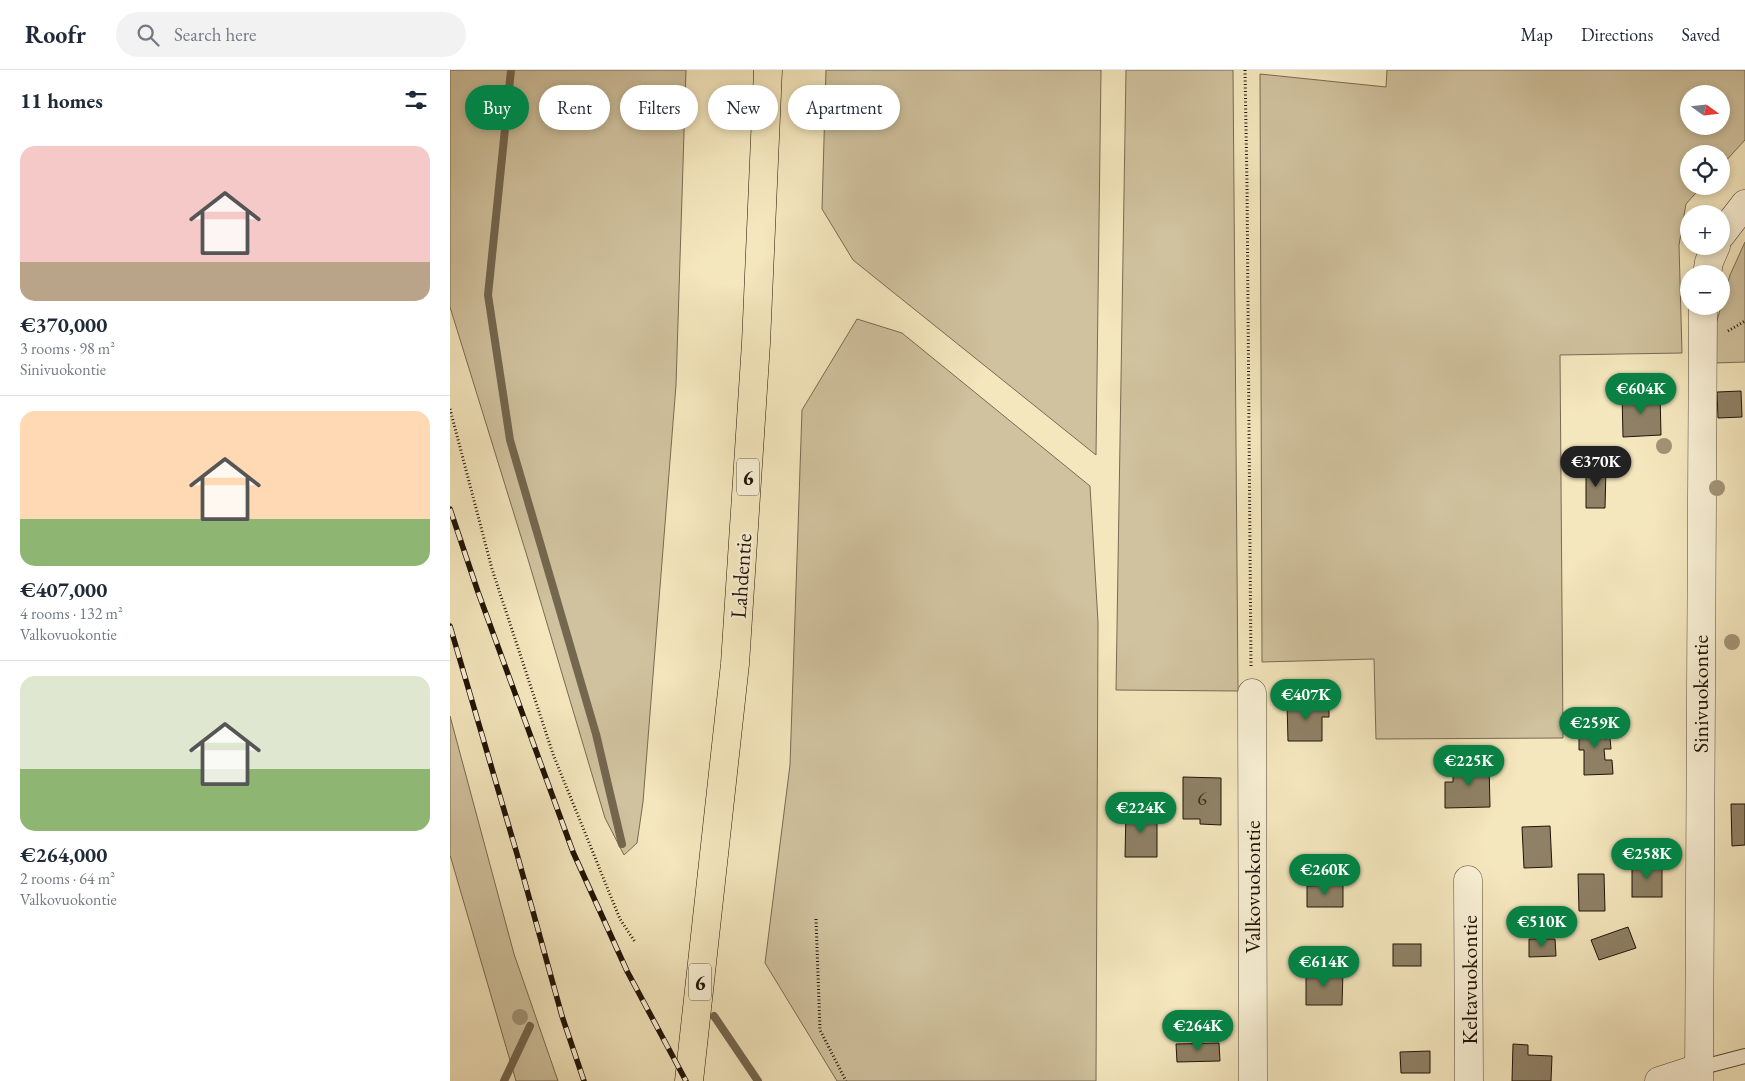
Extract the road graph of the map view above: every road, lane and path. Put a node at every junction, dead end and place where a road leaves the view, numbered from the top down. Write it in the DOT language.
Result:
graph roads {
  1 [pos="768,70"];
  2 [pos="1245,70"];
  3 [pos="1745,204"];
  4 [pos="1730,223"];
  5 [pos="1703,315"];
  6 [pos="450,409"];
  7 [pos="1252,693"];
  8 [pos="1468,880"];
  9 [pos="816,919"];
  10 [pos="635,942"];
  11 [pos="1745,1056"];
  12 [pos="1699,1074"];
  13 [pos="689,1081"];
  14 [pos="846,1081"];
  15 [pos="1252,1081"];
  16 [pos="1469,1081"];
  17 [pos="1659,1081"];
  1 -- 13 [label="highway, Lahdentie / 6"];
  2 -- 7 [label="path"];
  3 -- 4 [label="street"];
  5 -- 12 [label="street, Sinivuokontie"];
  6 -- 10 [label="path"];
  7 -- 15 [label="street, Valkovuokontie"];
  8 -- 16 [label="street, Keltavuokontie"];
  9 -- 14 [label="path"];
  11 -- 12 [label="lane"];
  12 -- 17 [label="street"];
}
